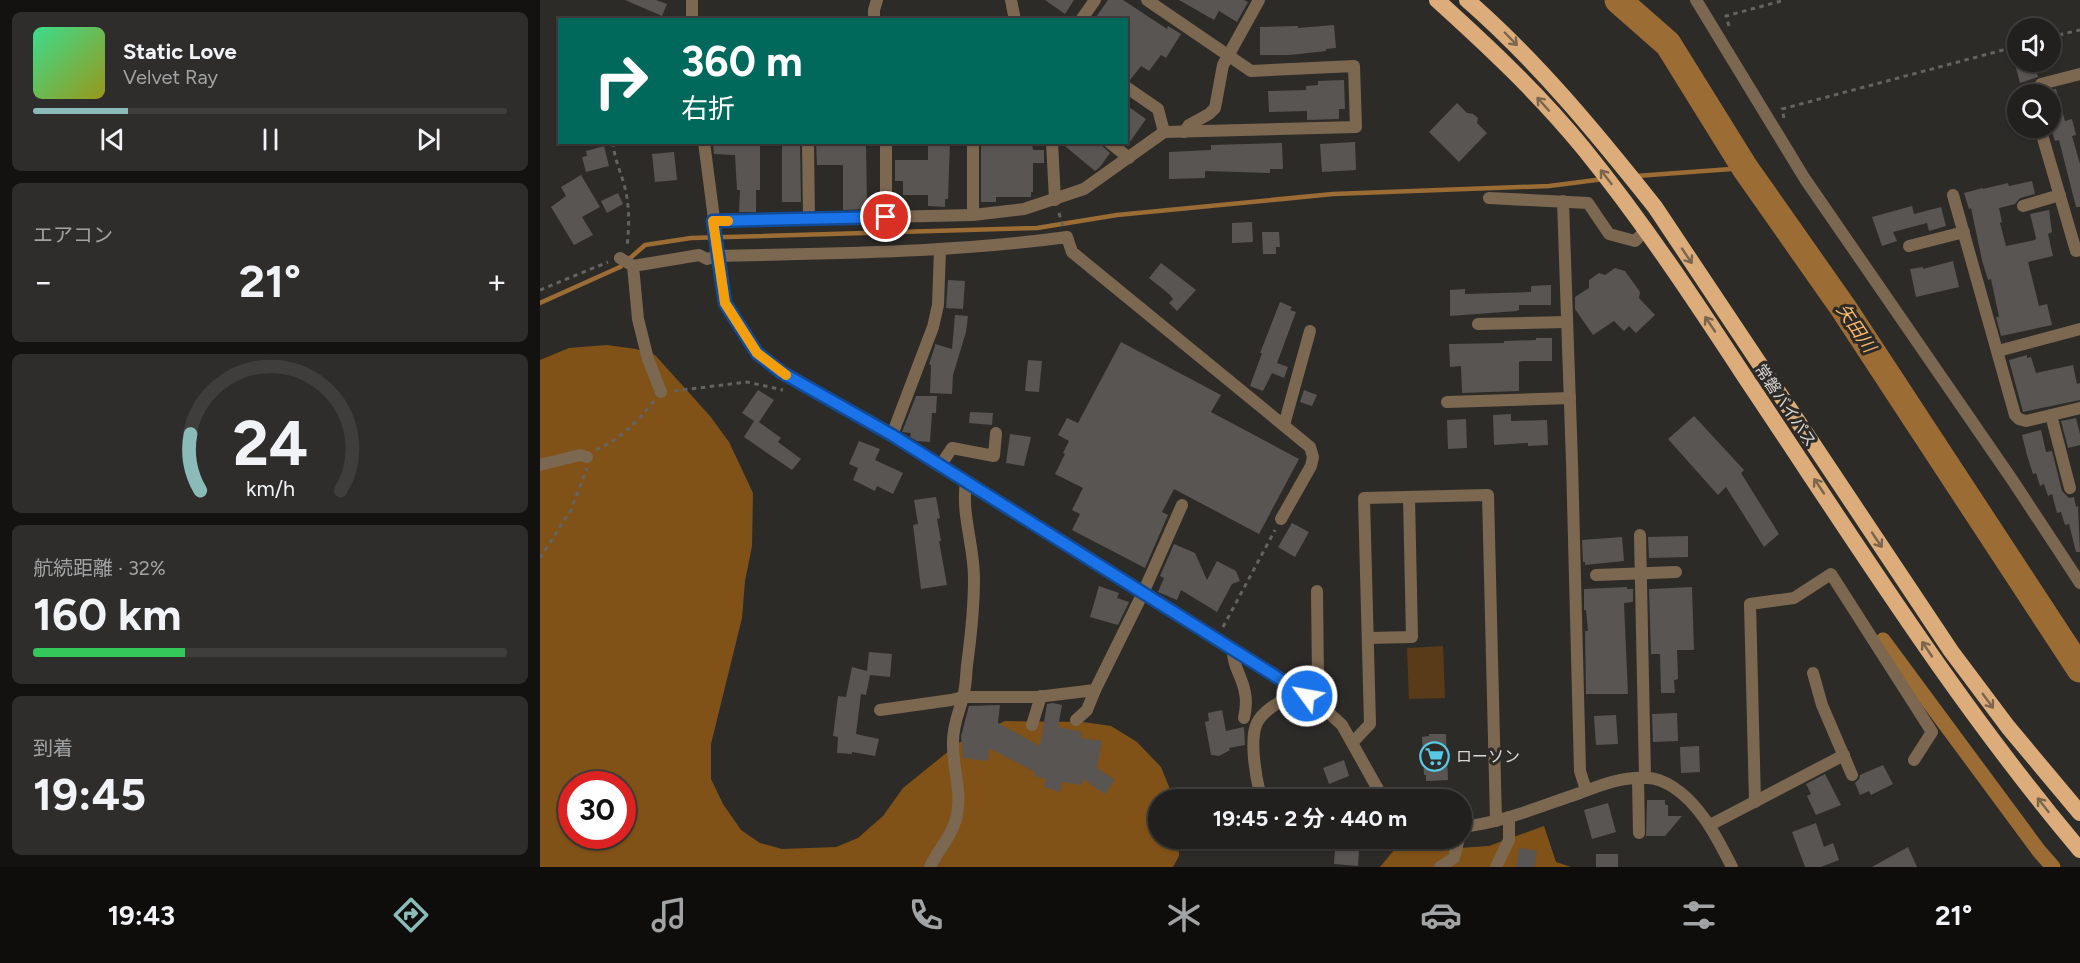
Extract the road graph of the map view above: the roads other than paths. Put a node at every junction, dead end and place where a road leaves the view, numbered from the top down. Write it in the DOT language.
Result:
graph roads {
  1 [pos="692,0"];
  2 [pos="878,0"];
  3 [pos="1011,0"];
  4 [pos="1095,0"];
  5 [pos="1147,0"];
  6 [pos="1260,0"];
  7 [pos="1437,0"];
  8 [pos="1467,0"];
  9 [pos="1696,0"];
  10 [pos="692,18"];
  11 [pos="874,18"];
  12 [pos="1015,18"];
  13 [pos="1082,18"];
  14 [pos="1228,55"];
  15 [pos="2080,74"];
  16 [pos="2041,84"];
  17 [pos="1128,88"];
  18 [pos="1164,132"];
  19 [pos="1184,132"];
  20 [pos="2043,138"];
  21 [pos="704,144"];
  22 [pos="808,144"];
  23 [pos="886,144"];
  24 [pos="973,144"];
  25 [pos="1052,144"];
  26 [pos="1112,144"];
  27 [pos="1129,158"];
  28 [pos="1953,195"];
  29 [pos="2060,195"];
  30 [pos="1489,198"];
  31 [pos="1055,200"];
  32 [pos="1563,201"];
  33 [pos="2023,206"];
  34 [pos="973,215"];
  35 [pos="886,217"];
  36 [pos="809,219"];
  37 [pos="713,221"];
  38 [pos="1647,229"];
  39 [pos="1964,232"];
  40 [pos="1909,246"];
  41 [pos="940,250"];
  42 [pos="2080,250"];
  43 [pos="718,256"];
  44 [pos="620,258"];
  45 [pos="633,266"];
  46 [pos="1567,322"];
  47 [pos="1478,324"];
  48 [pos="2080,328"];
  49 [pos="1310,331"];
  50 [pos="1998,351"];
  51 [pos="661,392"];
  52 [pos="1570,398"];
  53 [pos="1446,402"];
  54 [pos="2080,408"];
  55 [pos="2051,415"];
  56 [pos="1284,425"];
  57 [pos="996,433"];
  58 [pos="892,435"];
  59 [pos="587,458"];
  60 [pos="540,465"];
  61 [pos="940,466"];
  62 [pos="966,482"];
  63 [pos="2070,488"];
  64 [pos="1408,497"];
  65 [pos="1182,505"];
  66 [pos="1281,519"];
  67 [pos="1640,535"];
  68 [pos="1676,572"];
  69 [pos="1639,574"];
  70 [pos="1596,575"];
  71 [pos="2080,583"];
  72 [pos="1317,591"];
  73 [pos="1143,593"];
  74 [pos="1368,638"];
  75 [pos="1233,650"];
  76 [pos="1813,673"];
  77 [pos="1095,690"];
  78 [pos="1303,693"];
  79 [pos="1041,696"];
  80 [pos="963,697"];
  81 [pos="880,710"];
  82 [pos="1244,718"];
  83 [pos="1076,720"];
  84 [pos="1032,725"];
  85 [pos="1353,742"];
  86 [pos="1844,754"];
  87 [pos="1914,760"];
  88 [pos="1852,775"];
  89 [pos="1642,778"];
  90 [pos="1259,789"];
  91 [pos="1378,789"];
  92 [pos="1586,790"];
  93 [pos="1755,802"];
  94 [pos="2080,813"];
  95 [pos="1502,819"];
  96 [pos="1472,824"];
  97 [pos="1710,825"];
  98 [pos="1639,833"];
  99 [pos="1456,849"];
  100 [pos="2080,850"];
  101 [pos="930,867"];
  102 [pos="1440,867"];
  103 [pos="1496,867"];
  104 [pos="1732,867"];
  1 -- 10 [label="street"];
  2 -- 11 [label="street"];
  3 -- 12 [label="street"];
  4 -- 13 [label="street"];
  5 -- 14 [label="street"];
  6 -- 14 [label="street"];
  38 -- 7 [label="highway, 常磐バイパス, one-way"];
  8 -- 94 [label="highway, 常磐バイパス, one-way"];
  9 -- 71 [label="street"];
  14 -- 19 [label="street"];
  14 -- 19 [label="street"];
  15 -- 16 [label="street"];
  17 -- 18 [label="street"];
  18 -- 19 [label="street"];
  18 -- 27 [label="street"];
  20 -- 29 [label="street"];
  21 -- 37 [label="street"];
  22 -- 36 [label="street"];
  23 -- 35 [label="street"];
  24 -- 34 [label="street"];
  25 -- 31 [label="street"];
  26 -- 27 [label="street"];
  27 -- 31 [label="street"];
  28 -- 39 [label="street"];
  29 -- 33 [label="street"];
  29 -- 42 [label="street"];
  30 -- 32 [label="street"];
  31 -- 34 [label="street"];
  32 -- 38 [label="street"];
  32 -- 46 [label="street"];
  34 -- 35 [label="street"];
  35 -- 36 [label="street"];
  36 -- 37 [label="street"];
  37 -- 43 [label="street"];
  100 -- 38 [label="highway, 常磐バイパス, one-way"];
  39 -- 40 [label="street"];
  39 -- 50 [label="street"];
  41 -- 43 [label="street"];
  41 -- 56 [label="street"];
  41 -- 58 [label="street"];
  43 -- 45 [label="street"];
  43 -- 58 [label="street"];
  44 -- 45 [label="street"];
  45 -- 51 [label="street"];
  46 -- 47 [label="street"];
  46 -- 52 [label="street"];
  48 -- 50 [label="street"];
  49 -- 56 [label="street"];
  50 -- 55 [label="street"];
  52 -- 53 [label="street"];
  52 -- 92 [label="street"];
  54 -- 55 [label="street"];
  55 -- 63 [label="street"];
  56 -- 66 [label="street"];
  57 -- 61 [label="street"];
  58 -- 61 [label="street"];
  59 -- 60 [label="street"];
  61 -- 62 [label="street"];
  62 -- 73 [label="street"];
  62 -- 80 [label="street"];
  64 -- 74 [label="street"];
  64 -- 74 [label="street"];
  64 -- 95 [label="street"];
  65 -- 73 [label="street"];
  67 -- 69 [label="street"];
  68 -- 69 [label="street"];
  69 -- 70 [label="street"];
  69 -- 89 [label="street"];
  72 -- 78 [label="street"];
  73 -- 75 [label="street"];
  73 -- 77 [label="street"];
  74 -- 85 [label="street"];
  75 -- 78 [label="street"];
  75 -- 82 [label="street"];
  76 -- 86 [label="street"];
  77 -- 79 [label="street"];
  77 -- 83 [label="street"];
  78 -- 85 [label="street"];
  78 -- 90 [label="street"];
  79 -- 80 [label="street"];
  79 -- 84 [label="street"];
  80 -- 81 [label="street"];
  80 -- 101 [label="street"];
  85 -- 91 [label="street"];
  86 -- 88 [label="street"];
  86 -- 93 [label="street"];
  87 -- 93 [label="street"];
  89 -- 92 [label="street"];
  89 -- 97 [label="street"];
  89 -- 98 [label="street"];
  92 -- 95 [label="street"];
  93 -- 97 [label="street"];
  95 -- 96 [label="street"];
  95 -- 103 [label="street"];
  97 -- 104 [label="street"];
  99 -- 102 [label="street"];
}
